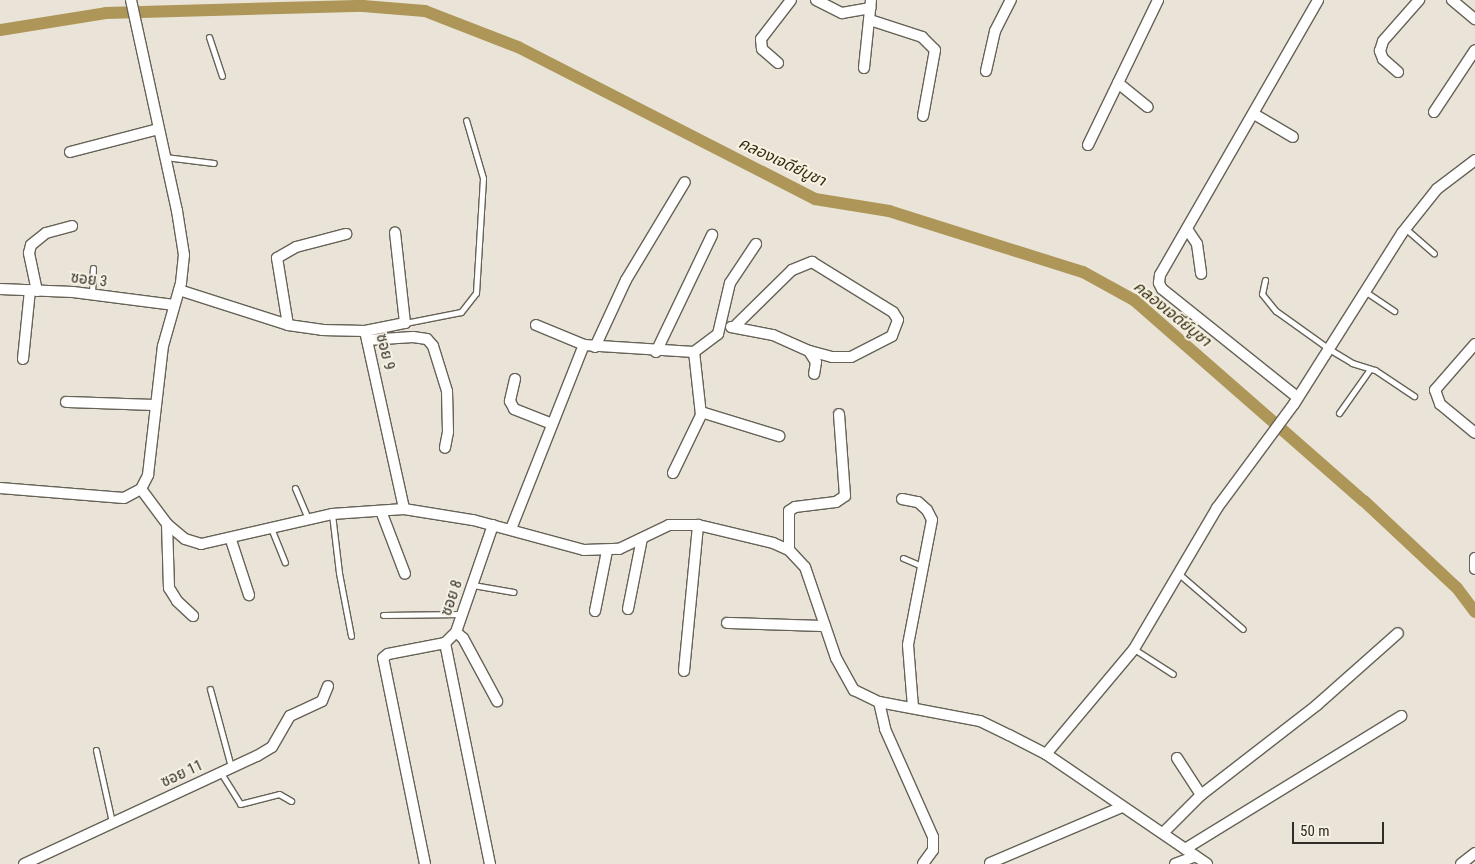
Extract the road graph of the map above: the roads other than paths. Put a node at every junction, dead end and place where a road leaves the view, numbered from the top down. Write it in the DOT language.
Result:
graph roads {
  1 [pos="131,0"];
  2 [pos="792,0"];
  3 [pos="816,0"];
  4 [pos="1011,0"];
  5 [pos="1158,0"];
  6 [pos="1318,0"];
  7 [pos="1419,0"];
  8 [pos="1452,0"];
  9 [pos="871,4"];
  10 [pos="1475,19"];
  11 [pos="870,20"];
  12 [pos="208,37"];
  13 [pos="1475,50"];
  14 [pos="778,63"];
  15 [pos="864,68"];
  16 [pos="986,71"];
  17 [pos="1398,72"];
  18 [pos="222,76"];
  19 [pos="1118,82"];
  20 [pos="1148,107"];
  21 [pos="1434,112"];
  22 [pos="1254,114"];
  23 [pos="923,116"];
  24 [pos="466,120"];
  25 [pos="158,129"];
  26 [pos="1293,137"];
  27 [pos="1088,145"];
  28 [pos="70,152"];
  29 [pos="165,157"];
  30 [pos="1475,160"];
  31 [pos="214,163"];
  32 [pos="685,182"];
  33 [pos="72,226"];
  34 [pos="1406,228"];
  35 [pos="1188,229"];
  36 [pos="395,233"];
  37 [pos="346,234"];
  38 [pos="712,235"];
  39 [pos="756,244"];
  40 [pos="1434,253"];
  41 [pos="93,268"];
  42 [pos="1201,274"];
  43 [pos="1266,280"];
  44 [pos="0,289"];
  45 [pos="33,290"];
  46 [pos="179,290"];
  47 [pos="1366,292"];
  48 [pos="92,295"];
  49 [pos="174,305"];
  50 [pos="1394,311"];
  51 [pos="405,323"];
  52 [pos="288,325"];
  53 [pos="536,325"];
  54 [pos="720,325"];
  55 [pos="734,327"];
  56 [pos="366,335"];
  57 [pos="1475,344"];
  58 [pos="584,345"];
  59 [pos="595,347"];
  60 [pos="1330,349"];
  61 [pos="809,351"];
  62 [pos="656,352"];
  63 [pos="694,352"];
  64 [pos="24,360"];
  65 [pos="1370,368"];
  66 [pos="814,374"];
  67 [pos="515,379"];
  68 [pos="1414,396"];
  69 [pos="1296,401"];
  70 [pos="66,402"];
  71 [pos="156,405"];
  72 [pos="701,412"];
  73 [pos="1339,413"];
  74 [pos="839,414"];
  75 [pos="552,424"];
  76 [pos="1475,433"];
  77 [pos="779,436"];
  78 [pos="444,448"];
  79 [pos="673,473"];
  80 [pos="0,488"];
  81 [pos="296,488"];
  82 [pos="141,489"];
  83 [pos="902,499"];
  84 [pos="404,509"];
  85 [pos="381,511"];
  86 [pos="332,514"];
  87 [pos="308,519"];
  88 [pos="167,524"];
  89 [pos="492,525"];
  90 [pos="698,525"];
  91 [pos="271,527"];
  92 [pos="511,529"];
  93 [pos="642,538"];
  94 [pos="231,540"];
  95 [pos="789,550"];
  96 [pos="607,551"];
  97 [pos="903,558"];
  98 [pos="1475,558"];
  99 [pos="286,562"];
  100 [pos="922,566"];
  101 [pos="1475,569"];
  102 [pos="405,574"];
  103 [pos="1179,574"];
  104 [pos="473,585"];
  105 [pos="513,592"];
  106 [pos="249,595"];
  107 [pos="628,609"];
  108 [pos="595,612"];
  109 [pos="464,614"];
  110 [pos="383,615"];
  111 [pos="193,616"];
  112 [pos="727,623"];
  113 [pos="825,626"];
  114 [pos="1243,629"];
  115 [pos="456,632"];
  116 [pos="1398,633"];
  117 [pos="351,636"];
  118 [pos="445,644"];
  119 [pos="1134,649"];
  120 [pos="684,671"];
  121 [pos="1173,674"];
  122 [pos="328,686"];
  123 [pos="210,689"];
  124 [pos="497,701"];
  125 [pos="879,702"];
  126 [pos="913,707"];
  127 [pos="1401,716"];
  128 [pos="96,750"];
  129 [pos="1046,754"];
  130 [pos="1177,758"];
  131 [pos="232,768"];
  132 [pos="221,772"];
  133 [pos="1201,795"];
  134 [pos="291,801"];
  135 [pos="1122,807"];
  136 [pos="112,822"];
  137 [pos="1163,833"];
  138 [pos="1185,849"];
  139 [pos="1475,853"];
  140 [pos="1196,856"];
  141 [pos="990,863"];
  142 [pos="24,864"];
  143 [pos="425,864"];
  144 [pos="490,864"];
  145 [pos="923,864"];
  146 [pos="1176,864"];
  147 [pos="1207,864"];
  148 [pos="1461,864"];
  1 -- 25 [label="street"];
  2 -- 14 [label="street"];
  3 -- 9 [label="street"];
  4 -- 16 [label="street"];
  5 -- 19 [label="street"];
  6 -- 22 [label="street"];
  7 -- 17 [label="street"];
  8 -- 10 [label="street"];
  9 -- 11 [label="street"];
  11 -- 15 [label="street"];
  11 -- 23 [label="street"];
  12 -- 18 [label="lane"];
  13 -- 21 [label="street"];
  19 -- 20 [label="street"];
  19 -- 27 [label="street"];
  22 -- 26 [label="street"];
  22 -- 35 [label="street"];
  24 -- 51 [label="lane"];
  25 -- 28 [label="street"];
  25 -- 29 [label="street"];
  29 -- 31 [label="lane"];
  29 -- 46 [label="street"];
  30 -- 34 [label="street"];
  32 -- 59 [label="street"];
  33 -- 45 [label="street"];
  34 -- 40 [label="lane"];
  34 -- 47 [label="street"];
  35 -- 42 [label="street"];
  35 -- 69 [label="street"];
  36 -- 51 [label="street"];
  37 -- 52 [label="street"];
  38 -- 62 [label="street"];
  39 -- 54 [label="street"];
  41 -- 48 [label="lane"];
  43 -- 60 [label="lane"];
  44 -- 45 [label="street, ซอย 3"];
  45 -- 48 [label="street, ซอย 3"];
  45 -- 64 [label="street"];
  46 -- 49 [label="street"];
  46 -- 52 [label="street, ซอย 9"];
  47 -- 50 [label="lane"];
  47 -- 60 [label="street"];
  48 -- 49 [label="street, ซอย 3"];
  49 -- 71 [label="street"];
  51 -- 56 [label="street"];
  52 -- 56 [label="street, ซอย 9"];
  53 -- 58 [label="street"];
  54 -- 55 [label="street"];
  54 -- 63 [label="street"];
  55 -- 61 [label="street"];
  55 -- 61 [label="street"];
  56 -- 78 [label="street"];
  56 -- 84 [label="street, ซอย 9"];
  57 -- 76 [label="street"];
  58 -- 59 [label="street"];
  58 -- 75 [label="street"];
  59 -- 62 [label="street"];
  60 -- 65 [label="lane"];
  60 -- 69 [label="street"];
  61 -- 66 [label="street"];
  62 -- 63 [label="street"];
  63 -- 72 [label="street"];
  65 -- 68 [label="lane"];
  65 -- 73 [label="lane"];
  67 -- 75 [label="street"];
  69 -- 103 [label="street"];
  70 -- 71 [label="street"];
  71 -- 82 [label="street"];
  72 -- 77 [label="street"];
  72 -- 79 [label="street"];
  74 -- 95 [label="street"];
  75 -- 92 [label="street"];
  80 -- 82 [label="street"];
  81 -- 87 [label="lane"];
  82 -- 88 [label="street"];
  83 -- 100 [label="street"];
  84 -- 85 [label="street"];
  84 -- 89 [label="street"];
  85 -- 86 [label="street"];
  85 -- 102 [label="street"];
  86 -- 87 [label="street"];
  86 -- 117 [label="lane"];
  87 -- 91 [label="street"];
  88 -- 94 [label="street"];
  88 -- 111 [label="street"];
  89 -- 92 [label="street"];
  89 -- 104 [label="street, ซอย 8"];
  90 -- 93 [label="street"];
  90 -- 95 [label="street"];
  90 -- 120 [label="street"];
  91 -- 94 [label="street"];
  91 -- 99 [label="lane"];
  92 -- 96 [label="street"];
  93 -- 96 [label="street"];
  93 -- 107 [label="street"];
  94 -- 106 [label="street"];
  95 -- 113 [label="street"];
  96 -- 108 [label="street"];
  97 -- 100 [label="lane"];
  98 -- 101 [label="street"];
  100 -- 126 [label="street"];
  103 -- 114 [label="lane"];
  103 -- 119 [label="street"];
  104 -- 105 [label="lane"];
  104 -- 109 [label="street, ซอย 8"];
  109 -- 110 [label="lane"];
  109 -- 115 [label="street, ซอย 8"];
  112 -- 113 [label="street"];
  113 -- 125 [label="street"];
  115 -- 118 [label="street"];
  115 -- 124 [label="street, ซอย 8"];
  116 -- 133 [label="street"];
  118 -- 143 [label="street"];
  118 -- 144 [label="street"];
  119 -- 121 [label="lane"];
  119 -- 129 [label="street"];
  122 -- 131 [label="street, ซอย 11"];
  123 -- 131 [label="lane"];
  125 -- 126 [label="street"];
  125 -- 145 [label="street"];
  126 -- 129 [label="street"];
  127 -- 138 [label="street"];
  128 -- 136 [label="lane"];
  129 -- 135 [label="street"];
  130 -- 133 [label="street"];
  131 -- 132 [label="street, ซอย 11"];
  132 -- 134 [label="lane"];
  132 -- 136 [label="street, ซอย 11"];
  133 -- 137 [label="street"];
  135 -- 137 [label="street"];
  135 -- 141 [label="street"];
  136 -- 142 [label="street, ซอย 11"];
  137 -- 138 [label="street"];
  138 -- 140 [label="street"];
  139 -- 148 [label="street"];
  140 -- 146 [label="street"];
  140 -- 147 [label="street"];
}
